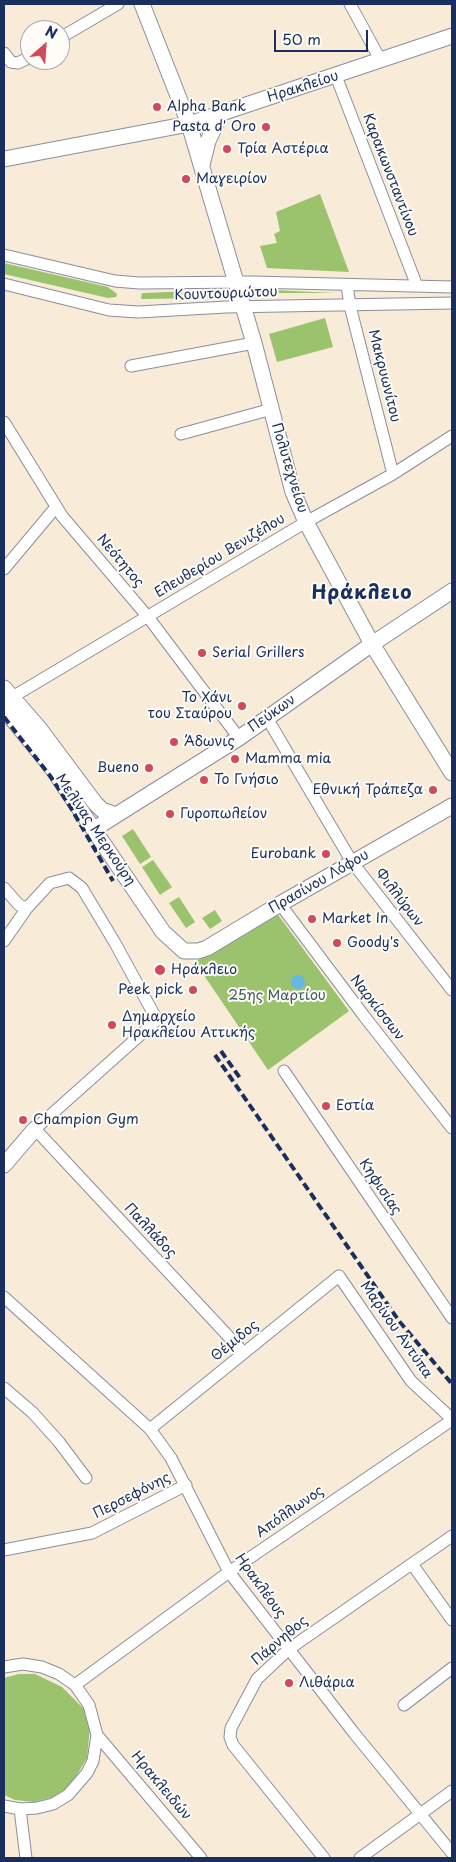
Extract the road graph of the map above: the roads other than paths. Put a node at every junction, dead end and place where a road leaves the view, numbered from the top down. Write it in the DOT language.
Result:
graph roads {
  1 [pos="118,4"];
  2 [pos="142,4"];
  3 [pos="350,4"];
  4 [pos="70,32"];
  5 [pos="452,36"];
  6 [pos="4,53"];
  7 [pos="381,61"];
  8 [pos="20,62"];
  9 [pos="336,76"];
  10 [pos="220,114"];
  11 [pos="189,124"];
  12 [pos="4,159"];
  13 [pos="202,167"];
  14 [pos="4,256"];
  15 [pos="235,282"];
  16 [pos="4,284"];
  17 [pos="348,286"];
  18 [pos="417,286"];
  19 [pos="452,287"];
  20 [pos="452,303"];
  21 [pos="350,306"];
  22 [pos="243,307"];
  23 [pos="254,343"];
  24 [pos="131,366"];
  25 [pos="272,409"];
  26 [pos="4,422"];
  27 [pos="181,434"];
  28 [pos="452,436"];
  29 [pos="8,438"];
  30 [pos="393,474"];
  31 [pos="56,507"];
  32 [pos="306,522"];
  33 [pos="4,569"];
  34 [pos="452,591"];
  35 [pos="148,618"];
  36 [pos="372,644"];
  37 [pos="6,699"];
  38 [pos="267,718"];
  39 [pos="239,738"];
  40 [pos="452,773"];
  41 [pos="452,806"];
  42 [pos="116,815"];
  43 [pos="99,838"];
  44 [pos="352,862"];
  45 [pos="4,888"];
  46 [pos="280,904"];
  47 [pos="27,908"];
  48 [pos="4,941"];
  49 [pos="184,951"];
  50 [pos="452,990"];
  51 [pos="284,1071"];
  52 [pos="452,1128"];
  53 [pos="35,1129"];
  54 [pos="4,1165"];
  55 [pos="339,1276"];
  56 [pos="4,1297"];
  57 [pos="452,1318"];
  58 [pos="244,1353"];
  59 [pos="4,1388"];
  60 [pos="452,1419"];
  61 [pos="150,1429"];
  62 [pos="86,1478"];
  63 [pos="186,1485"];
  64 [pos="452,1536"];
  65 [pos="4,1550"];
  66 [pos="412,1564"];
  67 [pos="229,1572"];
  68 [pos="452,1620"];
  69 [pos="289,1649"];
  70 [pos="4,1667"];
  71 [pos="452,1668"];
  72 [pos="75,1685"];
  73 [pos="404,1705"];
  74 [pos="97,1735"];
  75 [pos="452,1791"];
  76 [pos="4,1806"];
  77 [pos="20,1809"];
  78 [pos="420,1815"];
  79 [pos="452,1853"];
  80 [pos="26,1858"];
  81 [pos="200,1858"];
  82 [pos="324,1858"];
  83 [pos="360,1858"];
  1 -- 4 [label="street"];
  2 -- 11 [label="street"];
  3 -- 7 [label="street"];
  5 -- 7 [label="street, Ηρακλείου"];
  6 -- 8 [label="street"];
  7 -- 9 [label="street, Ηρακλείου"];
  9 -- 10 [label="street, Ηρακλείου"];
  9 -- 18 [label="street, Καρακωνσταντίνου"];
  10 -- 11 [label="street, Ηρακλείου"];
  10 -- 13 [label="street"];
  11 -- 12 [label="street, Ηρακλείου"];
  11 -- 13 [label="street"];
  13 -- 15 [label="street"];
  14 -- 15 [label="street, Κουντουριώτου"];
  15 -- 17 [label="street, Κουντουριώτου"];
  15 -- 22 [label="street, Πολυτεχνείου"];
  16 -- 22 [label="street, Κουντουριώτου"];
  17 -- 18 [label="street, Κουντουριώτου"];
  17 -- 21 [label="street, Μακρυωνίτου"];
  18 -- 19 [label="street, Κουντουριώτου"];
  20 -- 21 [label="street, Κουντουριώτου"];
  21 -- 22 [label="street, Κουντουριώτου"];
  21 -- 30 [label="street, Μακρυωνίτου"];
  22 -- 23 [label="street, Πολυτεχνείου"];
  23 -- 24 [label="street"];
  23 -- 25 [label="street, Πολυτεχνείου"];
  25 -- 27 [label="street"];
  25 -- 32 [label="street, Πολυτεχνείου"];
  26 -- 29 [label="street, Νεότητος"];
  28 -- 30 [label="street, Ελευθερίου Βενιζέλου"];
  29 -- 31 [label="street, Νεότητος"];
  30 -- 32 [label="street, Ελευθερίου Βενιζέλου"];
  31 -- 33 [label="street"];
  31 -- 35 [label="street, Νεότητος"];
  32 -- 35 [label="street, Ελευθερίου Βενιζέλου"];
  32 -- 36 [label="street, Πολυτεχνείου"];
  34 -- 36 [label="street, Πεύκων"];
  35 -- 37 [label="street, Ελευθερίου Βενιζέλου"];
  35 -- 39 [label="street, Νεότητος"];
  36 -- 38 [label="street, Πεύκων"];
  36 -- 40 [label="street, Πολυτεχνείου"];
  37 -- 42 [label="street, Μελίνας Μερκούρη"];
  37 -- 43 [label="street, Μελίνας Μερκούρη"];
  38 -- 39 [label="street, Πεύκων"];
  38 -- 44 [label="street, Φιλλύρων"];
  39 -- 42 [label="street, Πεύκων"];
  41 -- 44 [label="street, Πρασίνου Λόφου"];
  42 -- 43 [label="street, Πεύκων"];
  43 -- 49 [label="street, Μελίνας Μερκούρη"];
  44 -- 46 [label="street, Πρασίνου Λόφου"];
  44 -- 50 [label="street, Φιλλύρων"];
  45 -- 47 [label="street"];
  46 -- 49 [label="street, Πρασίνου Λόφου"];
  46 -- 52 [label="street, Ναρκίσσων"];
  47 -- 48 [label="street"];
  47 -- 53 [label="street"];
  51 -- 57 [label="street, Κηφισίας"];
  53 -- 54 [label="street"];
  53 -- 58 [label="street, Παλλάδος"];
  55 -- 58 [label="street, Θέμιδος"];
  55 -- 60 [label="street, Μαρίνου Αντύπα"];
  56 -- 61 [label="street, Ηρακλέους"];
  58 -- 61 [label="street, Θέμιδος"];
  59 -- 62 [label="street"];
  60 -- 67 [label="street, Απόλλωνος"];
  61 -- 63 [label="street, Ηρακλέους"];
  63 -- 65 [label="street, Περσεφόνης"];
  63 -- 67 [label="street, Ηρακλέους"];
  64 -- 66 [label="street, Πάρνηθος"];
  66 -- 68 [label="street"];
  66 -- 69 [label="street, Πάρνηθος"];
  67 -- 69 [label="street, Ηρακλέους"];
  67 -- 72 [label="street, Απόλλωνος"];
  69 -- 78 [label="street, Ηρακλέους"];
  69 -- 82 [label="street, Πάρνηθος"];
  70 -- 72 [label="street"];
  71 -- 73 [label="street"];
  72 -- 74 [label="street"];
  74 -- 77 [label="street"];
  74 -- 81 [label="street, Ηρακλειδών"];
  75 -- 78 [label="street"];
  76 -- 77 [label="street"];
  77 -- 80 [label="street"];
  78 -- 79 [label="street, Ηρακλέους"];
  78 -- 83 [label="street"];
}
